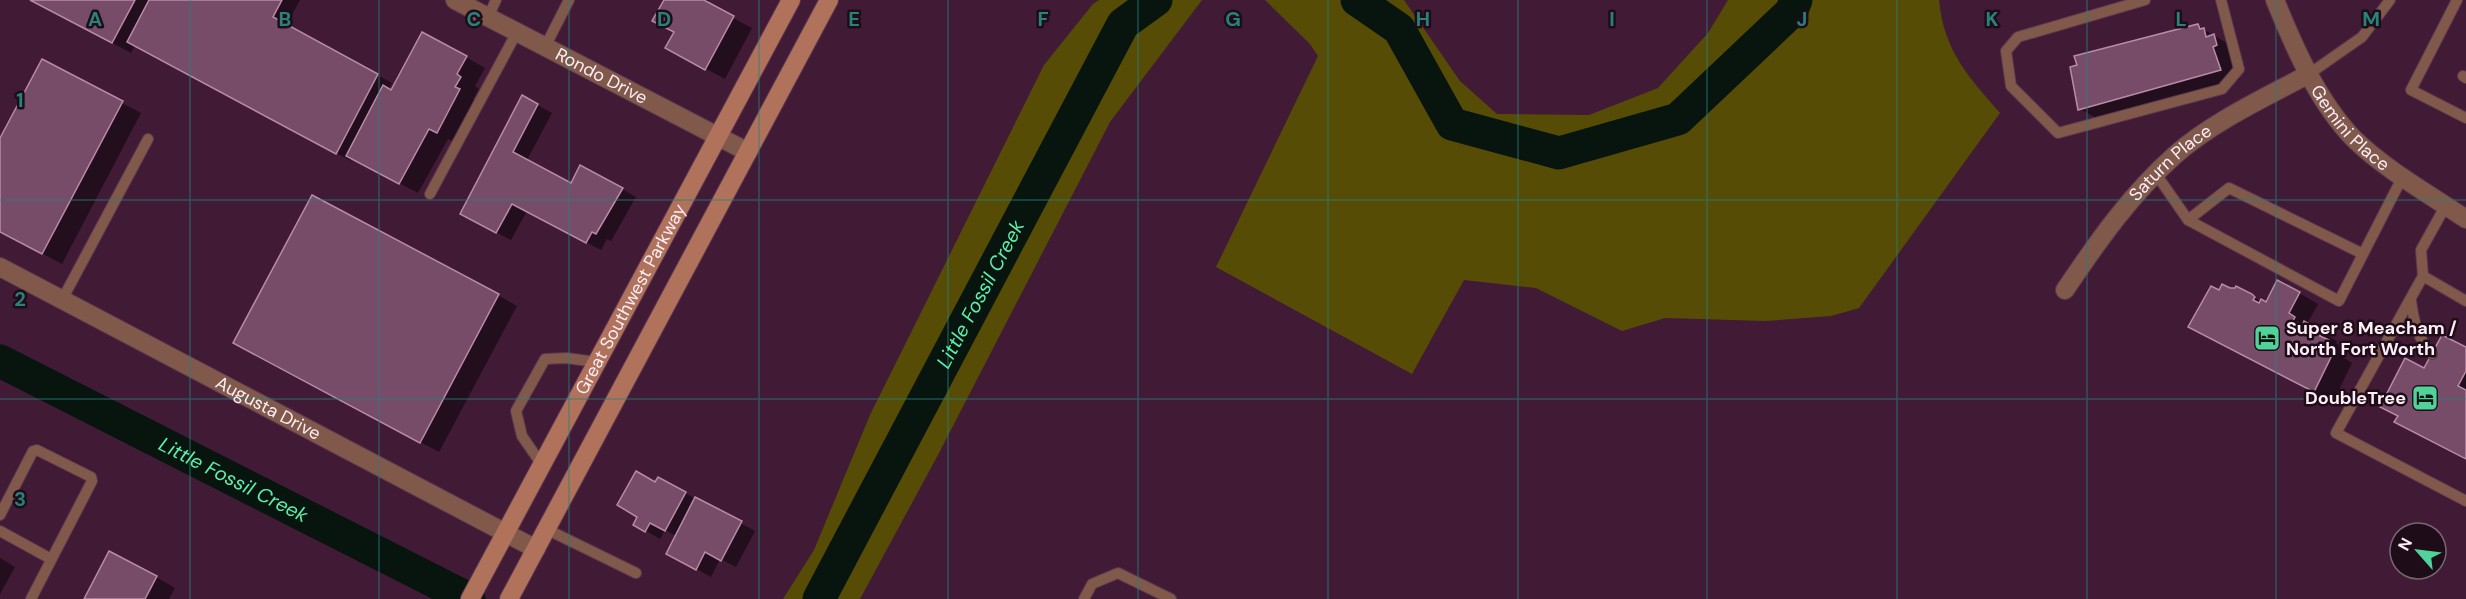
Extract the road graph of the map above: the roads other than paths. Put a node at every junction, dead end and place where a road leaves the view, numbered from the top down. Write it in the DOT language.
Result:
graph roads {
  1 [pos="455,0"];
  2 [pos="496,0"];
  3 [pos="569,0"];
  4 [pos="791,0"];
  5 [pos="829,0"];
  6 [pos="2145,0"];
  7 [pos="2222,0"];
  8 [pos="2275,0"];
  9 [pos="2390,0"];
  10 [pos="2458,5"];
  11 [pos="488,17"];
  12 [pos="2448,17"];
  13 [pos="2459,23"];
  14 [pos="517,32"];
  15 [pos="545,47"];
  16 [pos="2309,74"];
  17 [pos="2466,118"];
  18 [pos="718,136"];
  19 [pos="148,139"];
  20 [pos="748,152"];
  21 [pos="2157,174"];
  22 [pos="2403,176"];
  23 [pos="430,194"];
  24 [pos="2446,205"];
  25 [pos="2466,219"];
  26 [pos="2188,220"];
  27 [pos="2363,254"];
  28 [pos="0,267"];
  29 [pos="2423,276"];
  30 [pos="2066,290"];
  31 [pos="62,300"];
  32 [pos="2410,300"];
  33 [pos="2466,301"];
  34 [pos="2432,354"];
  35 [pos="597,362"];
  36 [pos="542,465"];
  37 [pos="2466,501"];
  38 [pos="0,514"];
  39 [pos="546,529"];
  40 [pos="0,531"];
  41 [pos="505,533"];
  42 [pos="532,557"];
  43 [pos="51,559"];
  44 [pos="636,573"];
  45 [pos="31,599"];
  46 [pos="470,599"];
  47 [pos="509,599"];
  48 [pos="1084,599"];
  49 [pos="1171,599"];
  1 -- 11 [label="street, Rondo Drive"];
  2 -- 11 [label="lane"];
  3 -- 15 [label="lane"];
  4 -- 18 [label="street, Great Southwest Parkway"];
  5 -- 20 [label="street, Great Southwest Parkway"];
  6 -- 7 [label="lane"];
  8 -- 16 [label="street, Gemini Place"];
  9 -- 16 [label="lane"];
  10 -- 12 [label="lane"];
  11 -- 14 [label="street, Rondo Drive"];
  12 -- 13 [label="lane"];
  12 -- 17 [label="lane"];
  14 -- 15 [label="street, Rondo Drive"];
  14 -- 23 [label="lane"];
  15 -- 18 [label="street, Rondo Drive"];
  16 -- 21 [label="street, Saturn Place"];
  16 -- 22 [label="street, Gemini Place"];
  18 -- 20 [label="street, Rondo Drive"];
  18 -- 35 [label="street, Great Southwest Parkway"];
  19 -- 31 [label="lane"];
  20 -- 39 [label="street, Great Southwest Parkway"];
  21 -- 26 [label="lane"];
  21 -- 30 [label="street, Saturn Place"];
  22 -- 24 [label="street, Gemini Place"];
  22 -- 27 [label="lane"];
  24 -- 25 [label="street, Gemini Place"];
  24 -- 29 [label="lane"];
  26 -- 27 [label="lane"];
  26 -- 27 [label="lane"];
  28 -- 31 [label="street, Augusta Drive"];
  29 -- 32 [label="lane"];
  29 -- 33 [label="lane"];
  31 -- 41 [label="street, Augusta Drive"];
  32 -- 34 [label="lane"];
  32 -- 37 [label="lane"];
  35 -- 36 [label="street, Great Southwest Parkway"];
  35 -- 36 [label="lane"];
  36 -- 41 [label="street, Great Southwest Parkway"];
  38 -- 43 [label="lane"];
  39 -- 42 [label="street, Great Southwest Parkway"];
  39 -- 44 [label="lane"];
  40 -- 43 [label="lane"];
  41 -- 42 [label="street, Augusta Drive"];
  41 -- 46 [label="street, Great Southwest Parkway"];
  42 -- 47 [label="street, Great Southwest Parkway"];
  43 -- 45 [label="lane"];
  48 -- 49 [label="lane"];
}
